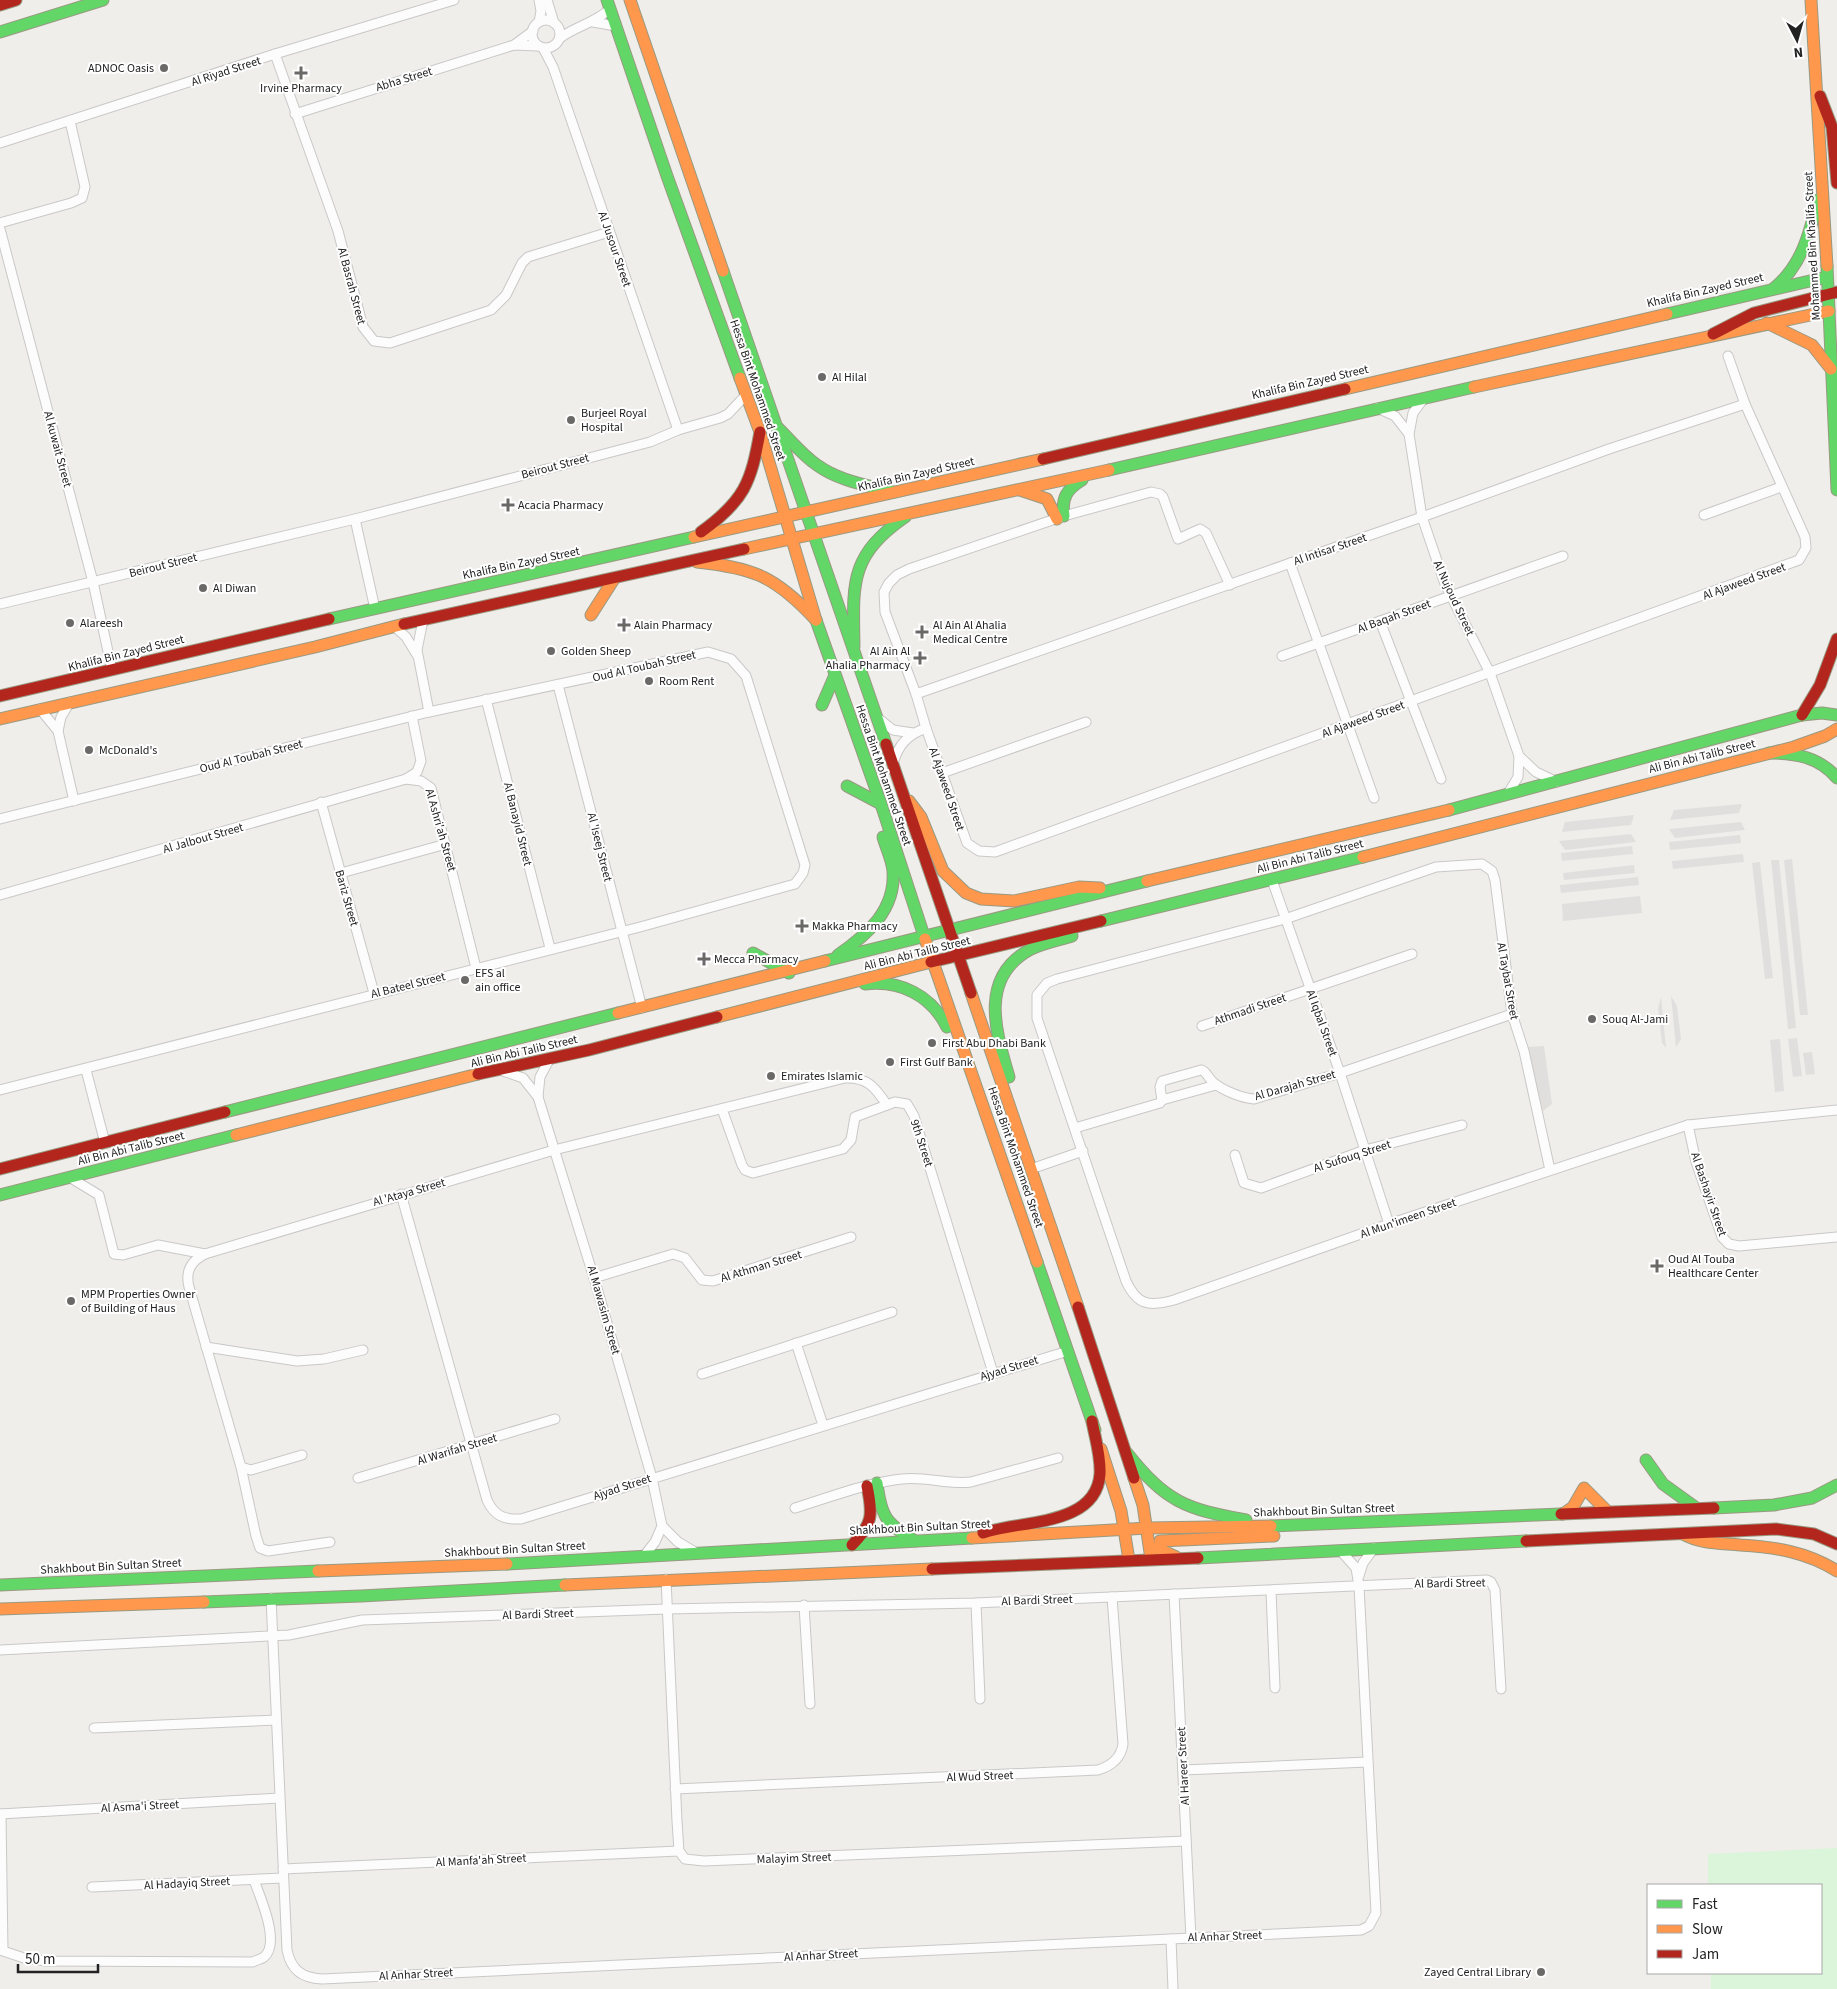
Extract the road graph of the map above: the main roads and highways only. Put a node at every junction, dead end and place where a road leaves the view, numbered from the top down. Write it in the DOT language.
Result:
graph roads {
  1 [pos="16,0"];
  2 [pos="103,0"];
  3 [pos="630,0"];
  4 [pos="1811,0"];
  5 [pos="0,5"];
  6 [pos="608,5"];
  7 [pos="0,32"];
  8 [pos="1816,90"];
  9 [pos="1837,183"];
  10 [pos="1822,186"];
  11 [pos="1832,277"];
  12 [pos="1773,288"];
  13 [pos="1834,301"];
  14 [pos="1767,323"];
  15 [pos="1714,334"];
  16 [pos="1833,374"];
  17 [pos="775,425"];
  18 [pos="760,432"];
  19 [pos="1095,473"];
  20 [pos="1016,489"];
  21 [pos="1837,490"];
  22 [pos="896,493"];
  23 [pos="914,512"];
  24 [pos="805,513"];
  25 [pos="785,516"];
  26 [pos="812,533"];
  27 [pos="696,536"];
  28 [pos="791,538"];
  29 [pos="684,561"];
  30 [pos="614,579"];
  31 [pos="591,615"];
  32 [pos="816,620"];
  33 [pos="1837,639"];
  34 [pos="854,647"];
  35 [pos="835,675"];
  36 [pos="0,696"];
  37 [pos="822,705"];
  38 [pos="1802,715"];
  39 [pos="1837,715"];
  40 [pos="0,719"];
  41 [pos="1837,730"];
  42 [pos="1769,753"];
  43 [pos="1837,778"];
  44 [pos="847,786"];
  45 [pos="901,789"];
  46 [pos="881,804"];
  47 [pos="1113,889"];
  48 [pos="1115,917"];
  49 [pos="949,931"];
  50 [pos="924,938"];
  51 [pos="753,953"];
  52 [pos="958,957"];
  53 [pos="829,962"];
  54 [pos="932,962"];
  55 [pos="789,973"];
  56 [pos="775,1002"];
  57 [pos="973,1079"];
  58 [pos="1008,1097"];
  59 [pos="0,1170"];
  60 [pos="0,1195"];
  61 [pos="1092,1421"];
  62 [pos="1127,1453"];
  63 [pos="1646,1460"];
  64 [pos="1837,1485"];
  65 [pos="1695,1507"];
  66 [pos="1608,1512"];
  67 [pos="1564,1514"];
  68 [pos="1346,1523"];
  69 [pos="1281,1526"];
  70 [pos="1148,1528"];
  71 [pos="1125,1530"];
  72 [pos="1683,1534"];
  73 [pos="973,1538"];
  74 [pos="915,1541"];
  75 [pos="1837,1544"];
  76 [pos="852,1545"];
  77 [pos="1179,1558"];
  78 [pos="1152,1559"];
  79 [pos="1129,1560"];
  80 [pos="1837,1571"];
  81 [pos="0,1585"];
  82 [pos="0,1609"];
  1 -- 5 [label="main road"];
  2 -- 7 [label="main road"];
  3 -- 17 [label="main road, Hessa Bint Mohammed Street"];
  4 -- 8 [label="main road, Mohammed Bin Khalifa Street"];
  6 -- 18 [label="main road, Hessa Bint Mohammed Street"];
  8 -- 9 [label="main road"];
  8 -- 10 [label="main road, Mohammed Bin Khalifa Street"];
  10 -- 11 [label="main road, Mohammed Bin Khalifa Street"];
  10 -- 12 [label="main road"];
  11 -- 12 [label="main road, Khalifa Bin Zayed Street"];
  11 -- 13 [label="main road, Mohammed Bin Khalifa Street"];
  12 -- 22 [label="main road, Khalifa Bin Zayed Street"];
  13 -- 14 [label="main road"];
  13 -- 15 [label="main road"];
  13 -- 16 [label="main road, Mohammed Bin Khalifa Street"];
  14 -- 15 [label="main road"];
  14 -- 16 [label="main road"];
  15 -- 19 [label="main road"];
  16 -- 21 [label="main road, Mohammed Bin Khalifa Street"];
  17 -- 22 [label="main road"];
  17 -- 24 [label="main road, Hessa Bint Mohammed Street"];
  18 -- 25 [label="main road, Hessa Bint Mohammed Street"];
  18 -- 27 [label="main road"];
  19 -- 20 [label="main road"];
  19 -- 20 [label="main road"];
  20 -- 23 [label="main road"];
  22 -- 24 [label="main road, Khalifa Bin Zayed Street"];
  23 -- 26 [label="main road"];
  23 -- 34 [label="main road"];
  24 -- 25 [label="main road, Khalifa Bin Zayed Street"];
  24 -- 26 [label="main road, Hessa Bint Mohammed Street"];
  25 -- 27 [label="main road, Khalifa Bin Zayed Street"];
  25 -- 28 [label="main road, Hessa Bint Mohammed Street"];
  26 -- 28 [label="main road"];
  26 -- 34 [label="main road, Hessa Bint Mohammed Street"];
  27 -- 36 [label="main road, Khalifa Bin Zayed Street"];
  28 -- 29 [label="main road"];
  28 -- 32 [label="main road, Hessa Bint Mohammed Street"];
  29 -- 30 [label="main road"];
  29 -- 32 [label="main road"];
  30 -- 31 [label="main road"];
  30 -- 40 [label="main road"];
  32 -- 35 [label="main road, Hessa Bint Mohammed Street"];
  33 -- 38 [label="main road"];
  34 -- 45 [label="main road, Hessa Bint Mohammed Street"];
  35 -- 37 [label="main road"];
  35 -- 46 [label="main road, Hessa Bint Mohammed Street"];
  38 -- 39 [label="main road, Ali Bin Abi Talib Street"];
  38 -- 47 [label="main road, Ali Bin Abi Talib Street"];
  41 -- 42 [label="main road, Ali Bin Abi Talib Street"];
  42 -- 43 [label="main road"];
  42 -- 48 [label="main road, Ali Bin Abi Talib Street"];
  44 -- 46 [label="main road"];
  45 -- 47 [label="main road"];
  45 -- 49 [label="main road, Hessa Bint Mohammed Street"];
  46 -- 50 [label="main road, Hessa Bint Mohammed Street"];
  46 -- 53 [label="main road"];
  47 -- 49 [label="main road, Ali Bin Abi Talib Street"];
  48 -- 52 [label="main road, Ali Bin Abi Talib Street"];
  48 -- 58 [label="main road"];
  49 -- 50 [label="main road, Ali Bin Abi Talib Street"];
  49 -- 52 [label="main road, Hessa Bint Mohammed Street"];
  50 -- 53 [label="main road, Ali Bin Abi Talib Street"];
  50 -- 54 [label="main road, Hessa Bint Mohammed Street"];
  51 -- 55 [label="main road"];
  52 -- 54 [label="main road, Ali Bin Abi Talib Street"];
  52 -- 58 [label="main road, Hessa Bint Mohammed Street"];
  53 -- 55 [label="main road, Ali Bin Abi Talib Street"];
  54 -- 56 [label="main road, Ali Bin Abi Talib Street"];
  54 -- 57 [label="main road, Hessa Bint Mohammed Street"];
  55 -- 59 [label="main road, Ali Bin Abi Talib Street"];
  56 -- 57 [label="main road"];
  56 -- 60 [label="main road, Ali Bin Abi Talib Street"];
  57 -- 61 [label="main road, Hessa Bint Mohammed Street"];
  58 -- 62 [label="main road, Hessa Bint Mohammed Street"];
  61 -- 71 [label="main road, Hessa Bint Mohammed Street"];
  61 -- 73 [label="main road"];
  62 -- 69 [label="main road"];
  62 -- 70 [label="main road, Hessa Bint Mohammed Street"];
  63 -- 65 [label="main road"];
  64 -- 65 [label="main road, Shakhbout Bin Sultan Street"];
  65 -- 66 [label="main road, Shakhbout Bin Sultan Street"];
  66 -- 67 [label="main road, Shakhbout Bin Sultan Street"];
  66 -- 67 [label="main road"];
  67 -- 68 [label="main road, Shakhbout Bin Sultan Street"];
  68 -- 69 [label="main road, Shakhbout Bin Sultan Street"];
  68 -- 77 [label="main road"];
  69 -- 70 [label="main road, Shakhbout Bin Sultan Street"];
  70 -- 71 [label="main road, Shakhbout Bin Sultan Street"];
  70 -- 78 [label="main road, Hessa Bint Mohammed Street"];
  71 -- 73 [label="main road, Shakhbout Bin Sultan Street"];
  71 -- 79 [label="main road, Hessa Bint Mohammed Street"];
  72 -- 75 [label="main road"];
  72 -- 77 [label="main road"];
  72 -- 80 [label="main road"];
  73 -- 74 [label="main road, Shakhbout Bin Sultan Street"];
  74 -- 76 [label="main road, Shakhbout Bin Sultan Street"];
  74 -- 76 [label="main road"];
  76 -- 81 [label="main road, Shakhbout Bin Sultan Street"];
  77 -- 78 [label="main road"];
  78 -- 79 [label="main road"];
  79 -- 82 [label="main road"];
}
